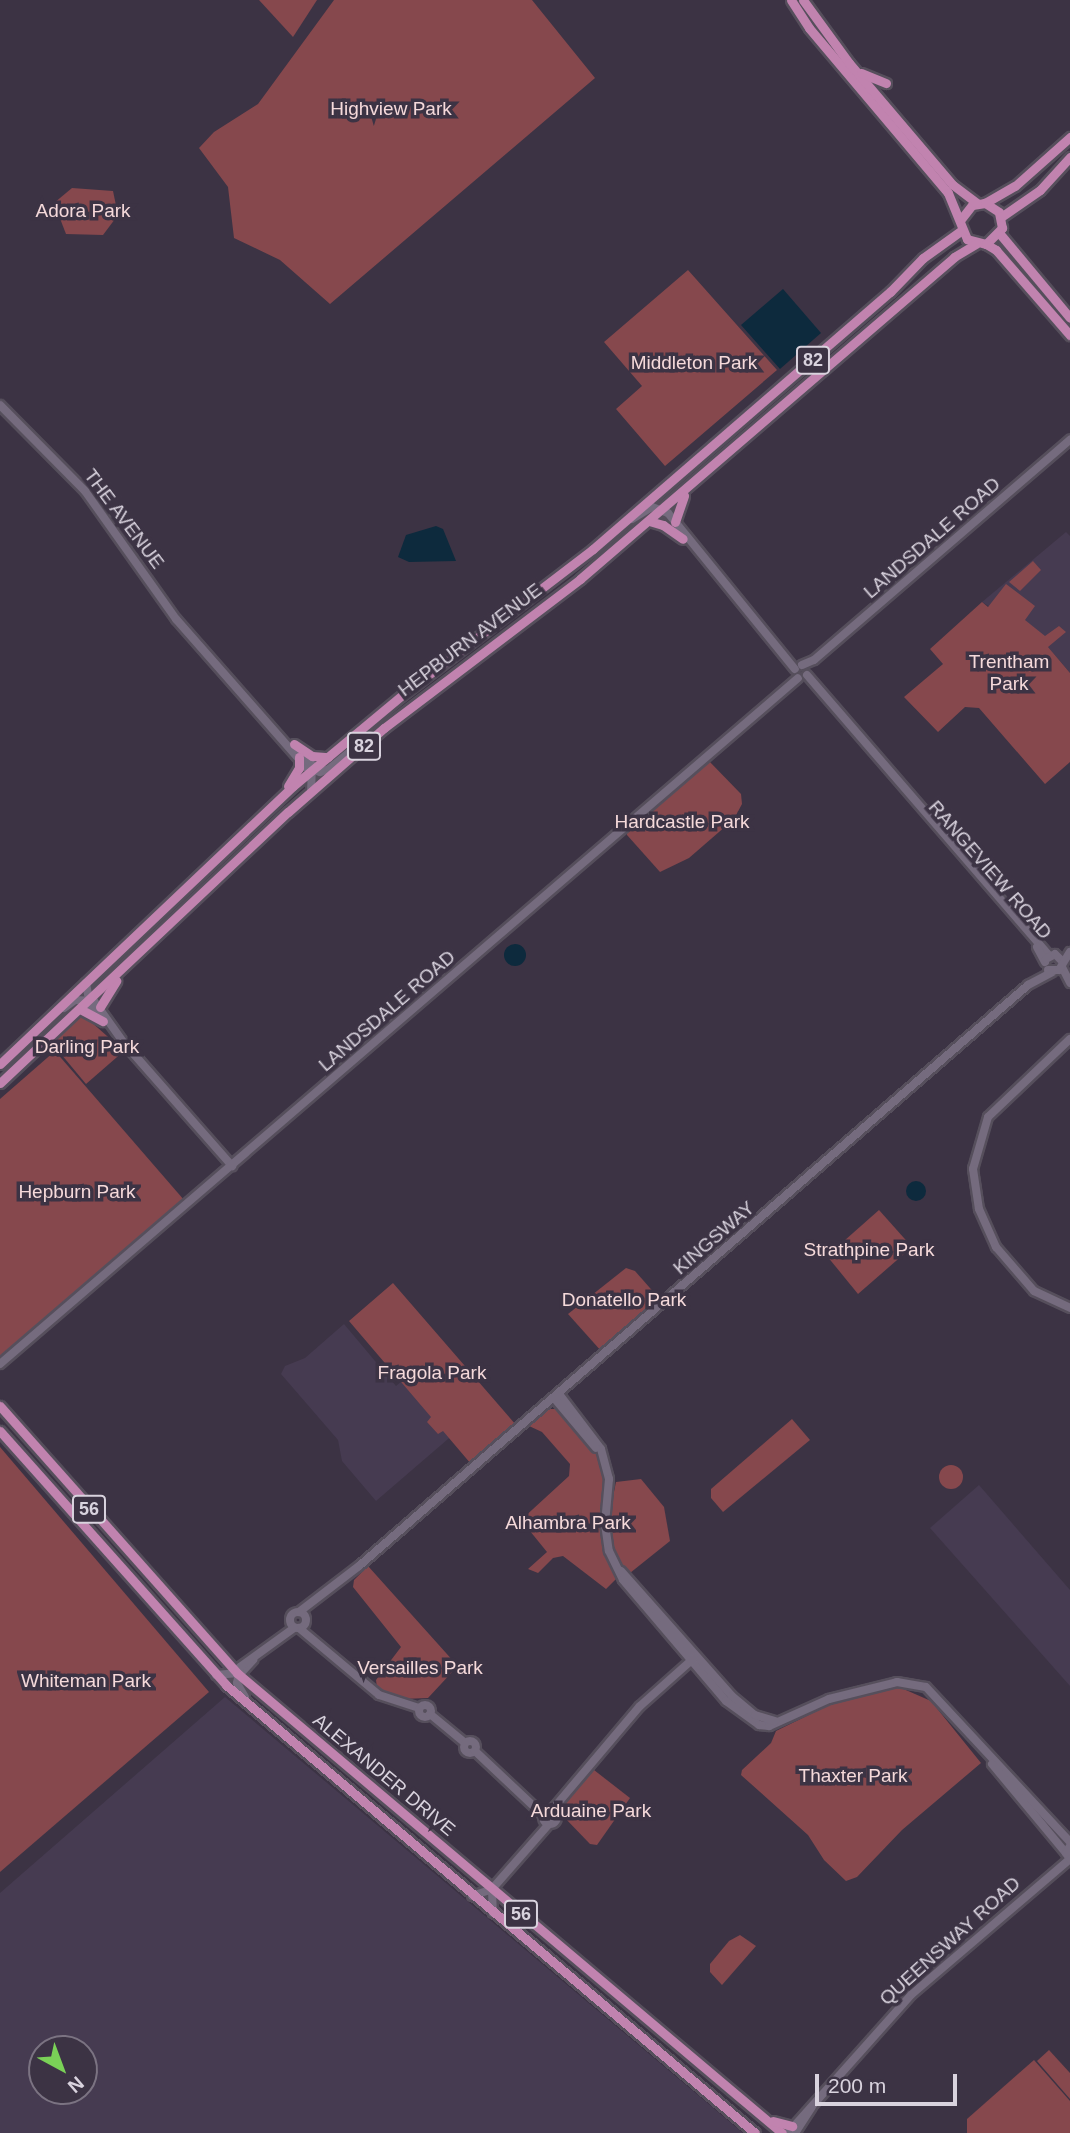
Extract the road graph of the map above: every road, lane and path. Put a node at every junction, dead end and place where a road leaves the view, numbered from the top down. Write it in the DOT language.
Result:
graph roads {
  1 [pos="791,0"];
  2 [pos="803,0"];
  3 [pos="849,63"];
  4 [pos="886,83"];
  5 [pos="1070,137"];
  6 [pos="1070,156"];
  7 [pos="981,203"];
  8 [pos="1001,217"];
  9 [pos="961,219"];
  10 [pos="962,230"];
  11 [pos="1000,234"];
  12 [pos="981,244"];
  13 [pos="1070,318"];
  14 [pos="1070,335"];
  15 [pos="0,405"];
  16 [pos="0,412"];
  17 [pos="1070,440"];
  18 [pos="703,473"];
  19 [pos="663,490"];
  20 [pos="662,510"];
  21 [pos="649,521"];
  22 [pos="675,522"];
  23 [pos="604,540"];
  24 [pos="685,540"];
  25 [pos="212,662"];
  26 [pos="800,672"];
  27 [pos="275,726"];
  28 [pos="384,728"];
  29 [pos="294,744"];
  30 [pos="299,757"];
  31 [pos="328,757"];
  32 [pos="312,770"];
  33 [pos="311,791"];
  34 [pos="251,825"];
  35 [pos="152,941"];
  36 [pos="1070,949"];
  37 [pos="1054,964"];
  38 [pos="1070,982"];
  39 [pos="86,983"];
  40 [pos="89,1000"];
  41 [pos="100,1007"];
  42 [pos="80,1009"];
  43 [pos="107,1023"];
  44 [pos="1070,1040"];
  45 [pos="20,1045"];
  46 [pos="0,1064"];
  47 [pos="0,1083"];
  48 [pos="232,1166"];
  49 [pos="1070,1308"];
  50 [pos="9,1359"];
  51 [pos="0,1364"];
  52 [pos="0,1370"];
  53 [pos="557,1396"];
  54 [pos="0,1406"];
  55 [pos="0,1432"];
  56 [pos="299,1621"];
  57 [pos="211,1645"];
  58 [pos="256,1655"];
  59 [pos="694,1659"];
  60 [pos="243,1663"];
  61 [pos="237,1673"];
  62 [pos="216,1675"];
  63 [pos="252,1707"];
  64 [pos="549,1815"];
  65 [pos="1068,1851"];
  66 [pos="492,1889"];
  67 [pos="472,1896"];
  68 [pos="493,1913"];
  69 [pos="759,2114"];
  70 [pos="792,2131"];
  71 [pos="755,2133"];
  72 [pos="782,2133"];
  1 -- 9 [label="main road"];
  2 -- 3 [label="main road"];
  3 -- 4 [label="main road"];
  3 -- 7 [label="main road"];
  5 -- 7 [label="main road"];
  6 -- 8 [label="main road"];
  7 -- 8 [label="main road"];
  7 -- 9 [label="main road"];
  8 -- 11 [label="main road"];
  9 -- 10 [label="main road"];
  10 -- 12 [label="main road"];
  10 -- 19 [label="main road, HEPBURN AVENUE / 82"];
  11 -- 12 [label="main road, 82"];
  11 -- 13 [label="main road"];
  12 -- 14 [label="main road"];
  12 -- 18 [label="main road, HEPBURN AVENUE / 82"];
  15 -- 25 [label="street, THE AVENUE"];
  16 -- 25 [label="street, THE AVENUE"];
  17 -- 26 [label="street, LANDSDALE ROAD"];
  18 -- 20 [label="main road, HEPBURN AVENUE / 82"];
  18 -- 22 [label="main road"];
  19 -- 20 [label="street"];
  19 -- 23 [label="main road, HEPBURN AVENUE / 82"];
  20 -- 21 [label="main road, HEPBURN AVENUE / 82"];
  20 -- 22 [label="street, RANGEVIEW ROAD"];
  20 -- 23 [label="street"];
  20 -- 24 [label="street, RANGEVIEW ROAD"];
  21 -- 24 [label="main road"];
  21 -- 28 [label="main road, HEPBURN AVENUE / 82"];
  22 -- 24 [label="street, RANGEVIEW ROAD"];
  23 -- 31 [label="main road, HEPBURN AVENUE / 82"];
  24 -- 26 [label="street, RANGEVIEW ROAD"];
  25 -- 27 [label="street, THE AVENUE"];
  26 -- 37 [label="street, RANGEVIEW ROAD"];
  26 -- 48 [label="street, LANDSDALE ROAD"];
  27 -- 29 [label="street, THE AVENUE"];
  27 -- 30 [label="street, THE AVENUE"];
  28 -- 32 [label="street"];
  28 -- 33 [label="main road, HEPBURN AVENUE / 82"];
  29 -- 31 [label="main road"];
  29 -- 32 [label="street, THE AVENUE"];
  30 -- 32 [label="street, THE AVENUE"];
  30 -- 34 [label="main road"];
  31 -- 32 [label="main road, HEPBURN AVENUE / 82"];
  32 -- 33 [label="street"];
  32 -- 34 [label="main road, HEPBURN AVENUE / 82"];
  33 -- 35 [label="main road, HEPBURN AVENUE / 82"];
  34 -- 39 [label="main road, HEPBURN AVENUE / 82"];
  35 -- 40 [label="main road, HEPBURN AVENUE / 82"];
  35 -- 41 [label="main road"];
  36 -- 37 [label="street"];
  37 -- 38 [label="street, RANGEVIEW ROAD"];
  37 -- 53 [label="street, KINGSWAY"];
  39 -- 40 [label="street"];
  39 -- 45 [label="main road, HEPBURN AVENUE / 82"];
  40 -- 41 [label="street"];
  40 -- 42 [label="main road, HEPBURN AVENUE / 82"];
  40 -- 43 [label="street"];
  40 -- 45 [label="street"];
  41 -- 43 [label="street"];
  42 -- 43 [label="main road"];
  42 -- 47 [label="main road, HEPBURN AVENUE / 82"];
  43 -- 48 [label="street"];
  44 -- 49 [label="street"];
  45 -- 46 [label="main road, HEPBURN AVENUE / 82"];
  48 -- 50 [label="street, LANDSDALE ROAD"];
  50 -- 51 [label="street, LANDSDALE ROAD"];
  50 -- 52 [label="street, LANDSDALE ROAD"];
  53 -- 56 [label="street, KINGSWAY"];
  53 -- 59 [label="street"];
  54 -- 57 [label="main road, ALEXANDER DRIVE / 56"];
  55 -- 62 [label="main road, ALEXANDER DRIVE / 56"];
  56 -- 58 [label="street, KINGSWAY"];
  56 -- 64 [label="street"];
  57 -- 60 [label="street"];
  57 -- 61 [label="main road, ALEXANDER DRIVE / 56"];
  58 -- 60 [label="street, KINGSWAY"];
  58 -- 61 [label="street, KINGSWAY"];
  59 -- 64 [label="street"];
  59 -- 65 [label="street"];
  60 -- 61 [label="street, KINGSWAY"];
  61 -- 62 [label="street"];
  61 -- 63 [label="street"];
  61 -- 66 [label="main road, ALEXANDER DRIVE / 56"];
  62 -- 63 [label="main road, ALEXANDER DRIVE / 56"];
  63 -- 67 [label="main road, ALEXANDER DRIVE / 56"];
  64 -- 66 [label="street"];
  65 -- 70 [label="street, QUEENSWAY ROAD"];
  66 -- 67 [label="street"];
  66 -- 68 [label="street"];
  66 -- 69 [label="main road, ALEXANDER DRIVE / 56"];
  67 -- 68 [label="main road, ALEXANDER DRIVE / 56"];
  68 -- 71 [label="main road, ALEXANDER DRIVE / 56"];
  69 -- 70 [label="main road"];
  69 -- 72 [label="main road, ALEXANDER DRIVE / 56"];
}
